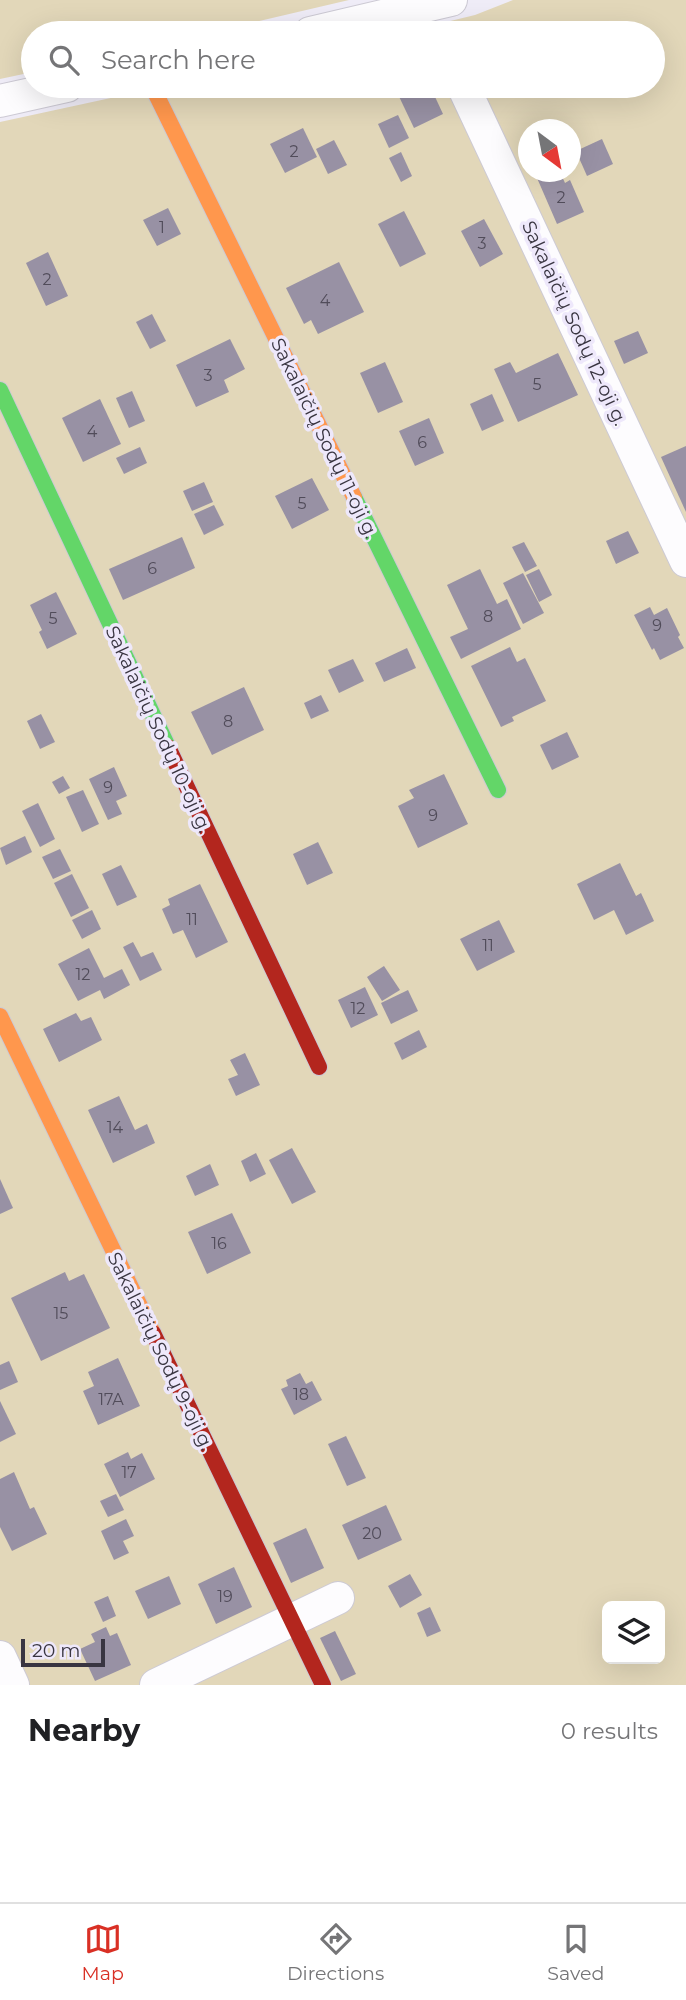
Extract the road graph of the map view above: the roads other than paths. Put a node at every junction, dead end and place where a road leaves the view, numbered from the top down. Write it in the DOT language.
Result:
graph roads {
  1 [pos="439,13"];
  2 [pos="387,21"];
  3 [pos="21,96"];
  4 [pos="158,98"];
  5 [pos="470,98"];
  6 [pos="0,101"];
  7 [pos="0,390"];
  8 [pos="686,561"];
  9 [pos="498,790"];
  10 [pos="0,1016"];
  11 [pos="320,1067"];
  12 [pos="338,1598"];
  13 [pos="293,1621"];
  14 [pos="0,1657"];
  15 [pos="13,1685"];
  16 [pos="156,1685"];
  17 [pos="323,1685"];
  1 -- 2 [label="street"];
  3 -- 6 [label="street"];
  4 -- 9 [label="street, Sakalaičių Sodų 11-oji g."];
  5 -- 8 [label="street, Sakalaičių Sodų 12-oji g."];
  7 -- 11 [label="street, Sakalaičių Sodų 10-oji g."];
  10 -- 13 [label="street, Sakalaičių Sodų 9-oji g."];
  12 -- 13 [label="street"];
  13 -- 16 [label="street"];
  13 -- 17 [label="street, Sakalaičių Sodų 9-oji g."];
  14 -- 15 [label="street"];
}
